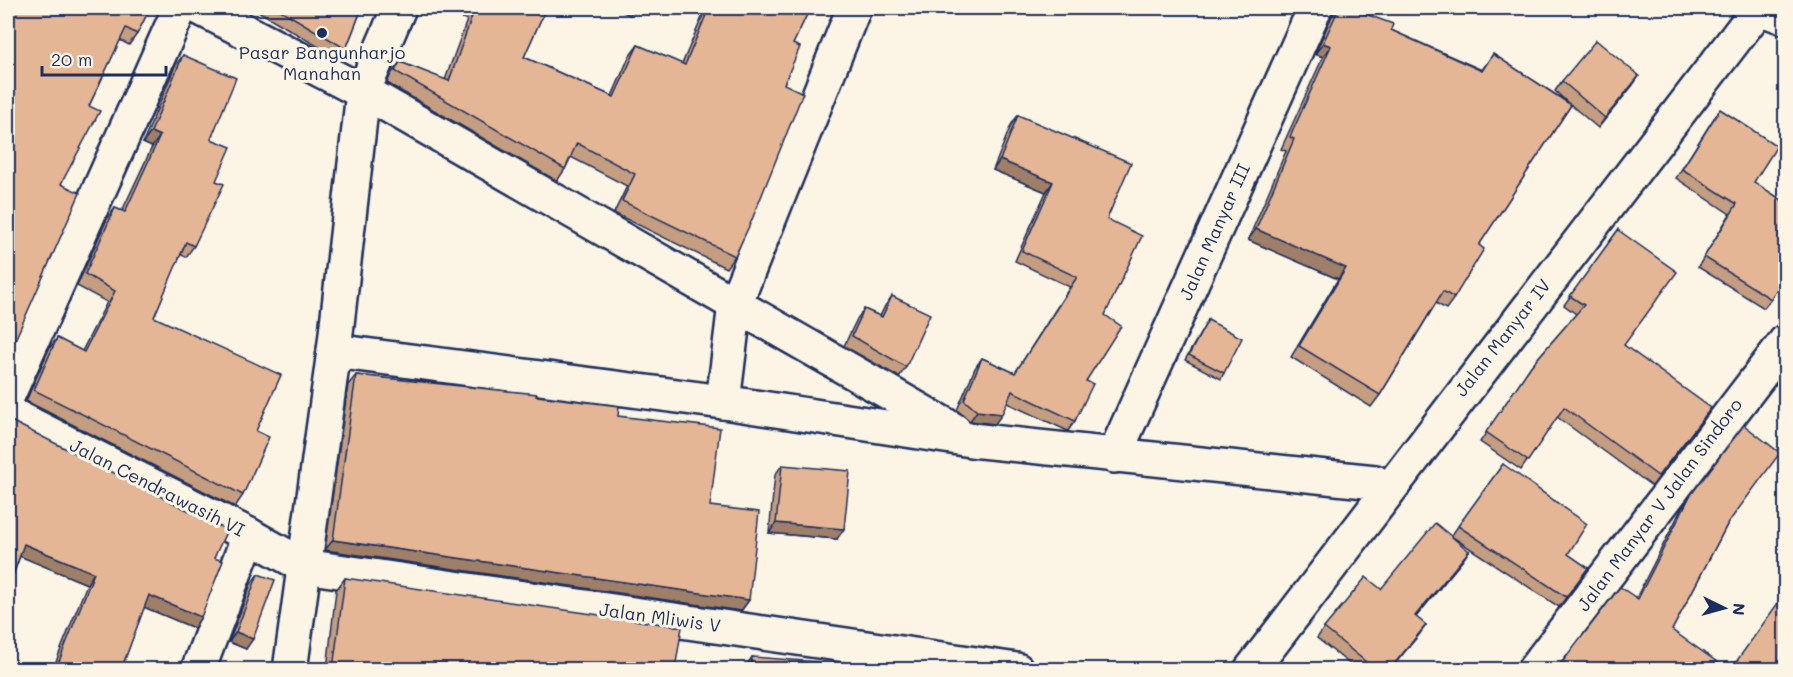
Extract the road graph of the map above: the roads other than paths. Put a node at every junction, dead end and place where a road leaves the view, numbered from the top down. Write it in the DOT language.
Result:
graph roads {
  1 [pos="180,8"];
  2 [pos="200,8"];
  3 [pos="399,8"];
  4 [pos="854,8"];
  5 [pos="1315,8"];
  6 [pos="1759,8"];
  7 [pos="1785,18"];
  8 [pos="366,94"];
  9 [pos="735,304"];
  10 [pos="1785,341"];
  11 [pos="333,351"];
  12 [pos="8,395"];
  13 [pos="723,402"];
  14 [pos="8,413"];
  15 [pos="970,440"];
  16 [pos="1114,456"];
  17 [pos="1375,482"];
  18 [pos="249,535"];
  19 [pos="304,566"];
  20 [pos="198,669"];
  21 [pos="290,669"];
  22 [pos="1017,669"];
  23 [pos="1251,669"];
  24 [pos="1534,669"];
  1 -- 12 [label="street"];
  2 -- 8 [label="street"];
  3 -- 8 [label="street"];
  4 -- 9 [label="street"];
  5 -- 16 [label="street, Jalan Manyar III"];
  6 -- 7 [label="street"];
  6 -- 23 [label="street, Jalan Manyar IV"];
  8 -- 9 [label="street"];
  8 -- 11 [label="street"];
  9 -- 13 [label="street"];
  9 -- 15 [label="street"];
  10 -- 24 [label="street, Jalan Manyar V Jalan Sindoro"];
  11 -- 13 [label="street"];
  11 -- 19 [label="street"];
  13 -- 15 [label="street"];
  14 -- 18 [label="street, Jalan Cendrawasih VI"];
  15 -- 16 [label="street"];
  16 -- 17 [label="street"];
  18 -- 19 [label="street, Jalan Cendrawasih VI"];
  18 -- 20 [label="street"];
  19 -- 21 [label="street"];
  19 -- 22 [label="street, Jalan Mliwis V"];
}
